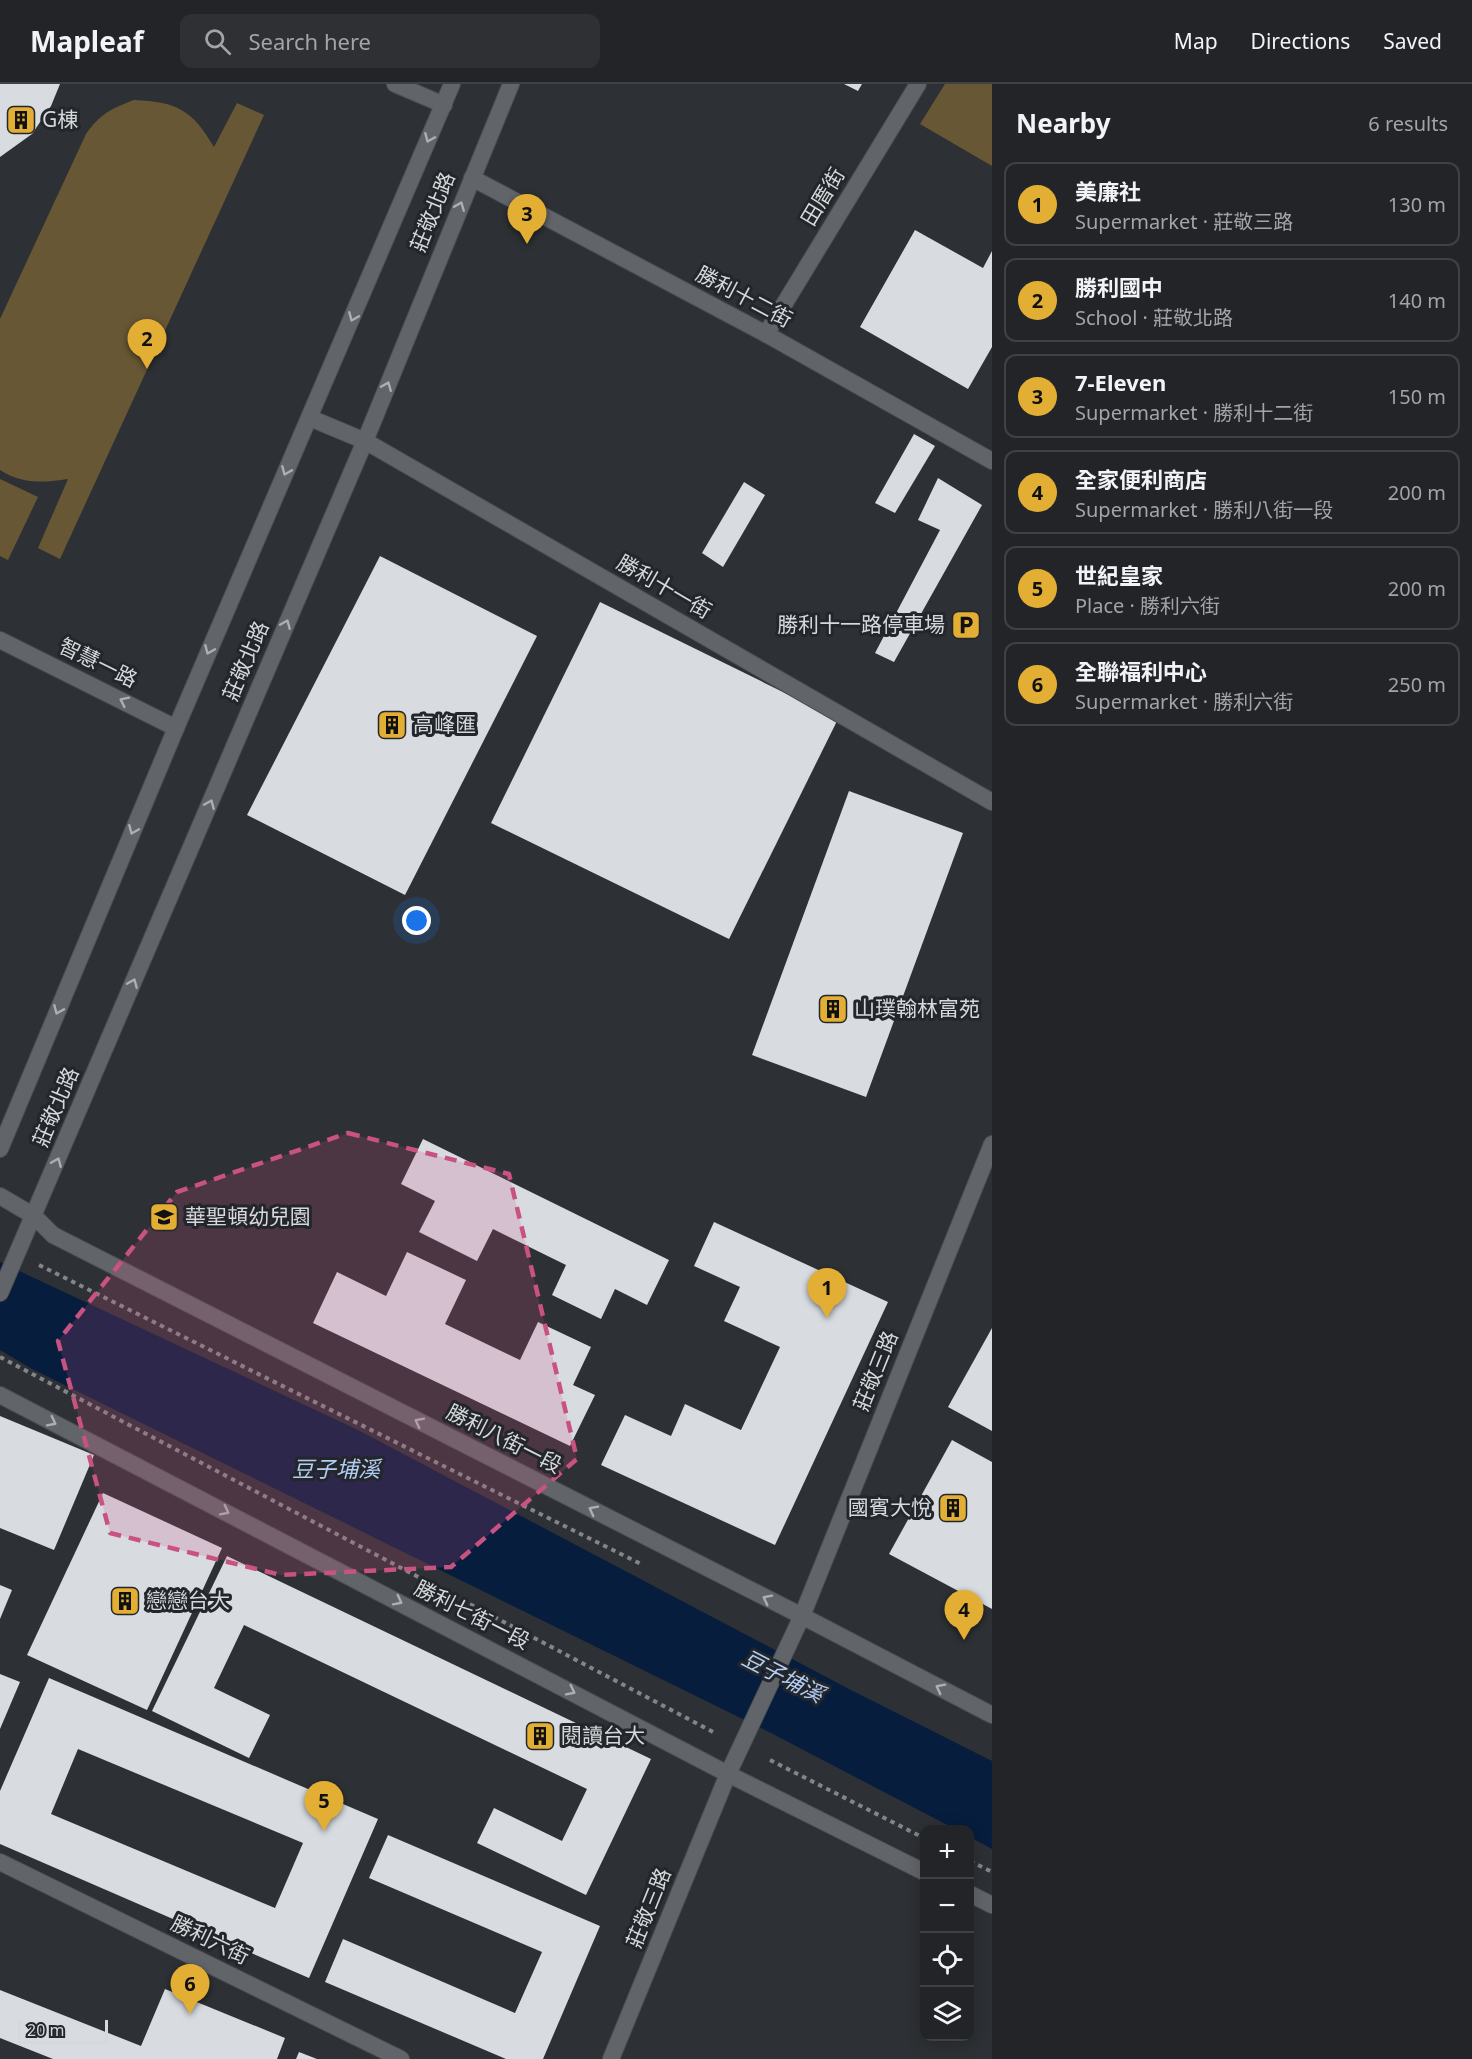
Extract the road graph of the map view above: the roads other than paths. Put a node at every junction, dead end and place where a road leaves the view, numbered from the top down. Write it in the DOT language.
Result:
graph roads {
  1 [pos="395,84"];
  2 [pos="452,84"];
  3 [pos="511,84"];
  4 [pos="918,84"];
  5 [pos="444,105"];
  6 [pos="472,178"];
  7 [pos="766,334"];
  8 [pos="309,418"];
  9 [pos="365,441"];
  10 [pos="992,461"];
  11 [pos="0,640"];
  12 [pos="176,728"];
  13 [pos="992,802"];
  14 [pos="992,1144"];
  15 [pos="0,1149"];
  16 [pos="0,1196"];
  17 [pos="34,1216"];
  18 [pos="0,1293"];
  19 [pos="0,1395"];
  20 [pos="802,1616"];
  21 [pos="992,1715"];
  22 [pos="728,1774"];
  23 [pos="0,1862"];
  24 [pos="920,1870"];
  25 [pos="974,1896"];
  26 [pos="992,1905"];
  27 [pos="401,2059"];
  28 [pos="611,2059"];
  1 -- 5 [label="street"];
  2 -- 5 [label="street, 莊敬北路"];
  3 -- 6 [label="street, 莊敬北路"];
  4 -- 7 [label="street, 田厝街"];
  5 -- 8 [label="street, 莊敬北路, one-way"];
  6 -- 7 [label="street, 勝利十二街"];
  9 -- 6 [label="street, 莊敬北路, one-way"];
  7 -- 10 [label="street, 勝利十二街"];
  8 -- 9 [label="street, 勝利十一街"];
  8 -- 12 [label="street, 莊敬北路, one-way"];
  9 -- 13 [label="street, 勝利十一街"];
  17 -- 9 [label="street, 莊敬北路, one-way"];
  12 -- 11 [label="street, 智慧一路, one-way"];
  12 -- 15 [label="street, 莊敬北路, one-way"];
  14 -- 20 [label="street, 莊敬三路"];
  16 -- 17 [label="street, 勝利八街一段"];
  17 -- 18 [label="street, 莊敬北路"];
  20 -- 17 [label="street, 勝利八街一段, one-way"];
  19 -- 22 [label="street, 勝利七街一段, one-way"];
  21 -- 20 [label="street, 勝利八街一段, one-way"];
  20 -- 22 [label="street, 莊敬三路"];
  22 -- 24 [label="street, 勝利七街一段"];
  22 -- 28 [label="street, 莊敬三路"];
  23 -- 27 [label="street, 勝利六街"];
  25 -- 26 [label="street"];
}
